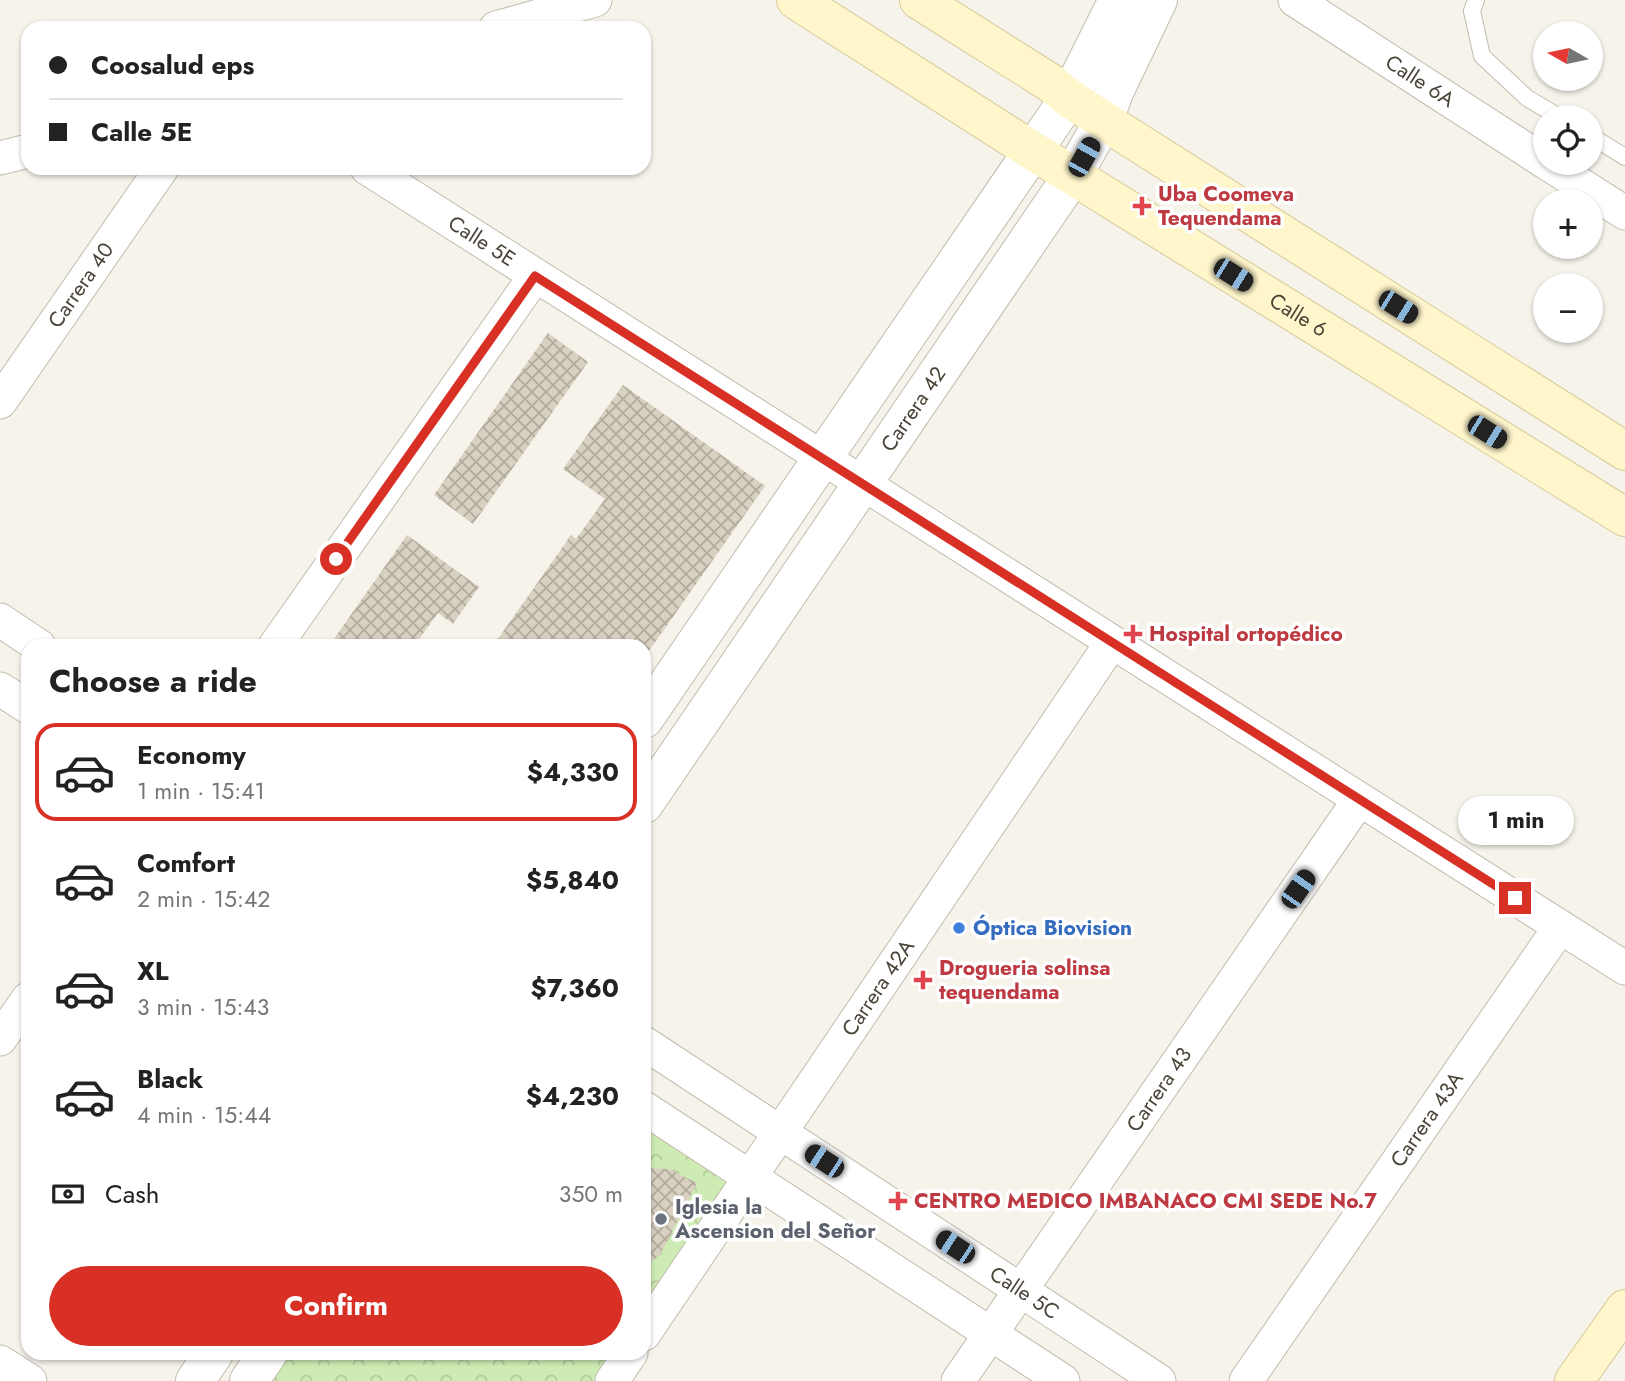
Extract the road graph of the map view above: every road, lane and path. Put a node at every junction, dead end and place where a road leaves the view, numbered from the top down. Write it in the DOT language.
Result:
graph roads {
  1 [pos="595,0"];
  2 [pos="919,0"];
  3 [pos="1118,0"];
  4 [pos="1158,0"];
  5 [pos="1296,0"];
  6 [pos="1476,0"];
  7 [pos="812,6"];
  8 [pos="521,21"];
  9 [pos="1069,98"];
  10 [pos="1539,105"];
  11 [pos="1104,120"];
  12 [pos="1603,143"];
  13 [pos="1033,151"];
  14 [pos="21,153"];
  15 [pos="1533,154"];
  16 [pos="1625,157"];
  17 [pos="0,158"];
  18 [pos="157,175"];
  19 [pos="377,175"];
  20 [pos="1073,175"];
  21 [pos="1566,175"];
  22 [pos="1625,213"];
  23 [pos="535,276"];
  24 [pos="0,402"];
  25 [pos="1625,451"];
  26 [pos="822,457"];
  27 [pos="863,484"];
  28 [pos="1625,517"];
  29 [pos="0,620"];
  30 [pos="28,639"];
  31 [pos="280,639"];
  32 [pos="1112,642"];
  33 [pos="0,689"];
  34 [pos="21,702"];
  35 [pos="651,709"];
  36 [pos="651,794"];
  37 [pos="1359,800"];
  38 [pos="1560,927"];
  39 [pos="1625,968"];
  40 [pos="21,1009"];
  41 [pos="0,1039"];
  42 [pos="651,1048"];
  43 [pos="651,1113"];
  44 [pos="780,1133"];
  45 [pos="750,1177"];
  46 [pos="1020,1290"];
  47 [pos="1625,1309"];
  48 [pos="651,1324"];
  49 [pos="990,1334"];
  50 [pos="209,1360"];
  51 [pos="263,1360"];
  52 [pos="626,1360"];
  53 [pos="0,1362"];
  54 [pos="30,1381"];
  55 [pos="195,1381"];
  56 [pos="248,1381"];
  57 [pos="612,1381"];
  58 [pos="958,1381"];
  59 [pos="1063,1381"];
  60 [pos="1159,1381"];
  61 [pos="1246,1381"];
  62 [pos="1574,1381"];
  1 -- 8 [label="street"];
  2 -- 9 [label="main road"];
  3 -- 9 [label="street"];
  4 -- 11 [label="street, Carrera 42"];
  5 -- 15 [label="street, Calle 6A"];
  6 -- 10 [label="lane"];
  7 -- 13 [label="main road, Calle 6"];
  9 -- 11 [label="main road"];
  9 -- 13 [label="street"];
  11 -- 20 [label="street, Carrera 42"];
  11 -- 25 [label="main road"];
  12 -- 16 [label="lane"];
  13 -- 20 [label="main road, Calle 6"];
  13 -- 26 [label="street"];
  14 -- 17 [label="street"];
  18 -- 24 [label="street, Carrera 40"];
  19 -- 23 [label="street, Calle 5E"];
  20 -- 27 [label="street, Carrera 42"];
  20 -- 28 [label="main road, Calle 6"];
  21 -- 22 [label="street, Calle 6A"];
  23 -- 26 [label="street, Calle 5E"];
  23 -- 31 [label="street"];
  26 -- 27 [label="street, Calle 5E"];
  26 -- 35 [label="street"];
  27 -- 32 [label="street, Calle 5E"];
  27 -- 36 [label="street, Carrera 42"];
  29 -- 30 [label="street"];
  32 -- 37 [label="street, Calle 5E"];
  32 -- 44 [label="street, Carrera 42A"];
  33 -- 34 [label="street"];
  37 -- 38 [label="street, Calle 5E"];
  37 -- 46 [label="street, Carrera 43"];
  38 -- 39 [label="street, Calle 5E"];
  38 -- 61 [label="street, Carrera 43A"];
  40 -- 41 [label="street"];
  42 -- 44 [label="street, Calle 5C"];
  43 -- 45 [label="street"];
  44 -- 45 [label="street, Carrera 42A"];
  44 -- 46 [label="street, Calle 5C"];
  45 -- 48 [label="street, Carrera 42A"];
  45 -- 49 [label="street"];
  46 -- 49 [label="street, Carrera 43"];
  46 -- 60 [label="street, Calle 5C"];
  47 -- 62 [label="main road"];
  49 -- 58 [label="street, Carrera 43"];
  49 -- 59 [label="street"];
  50 -- 55 [label="street"];
  51 -- 56 [label="street"];
  52 -- 57 [label="street"];
  53 -- 54 [label="street"];
}
